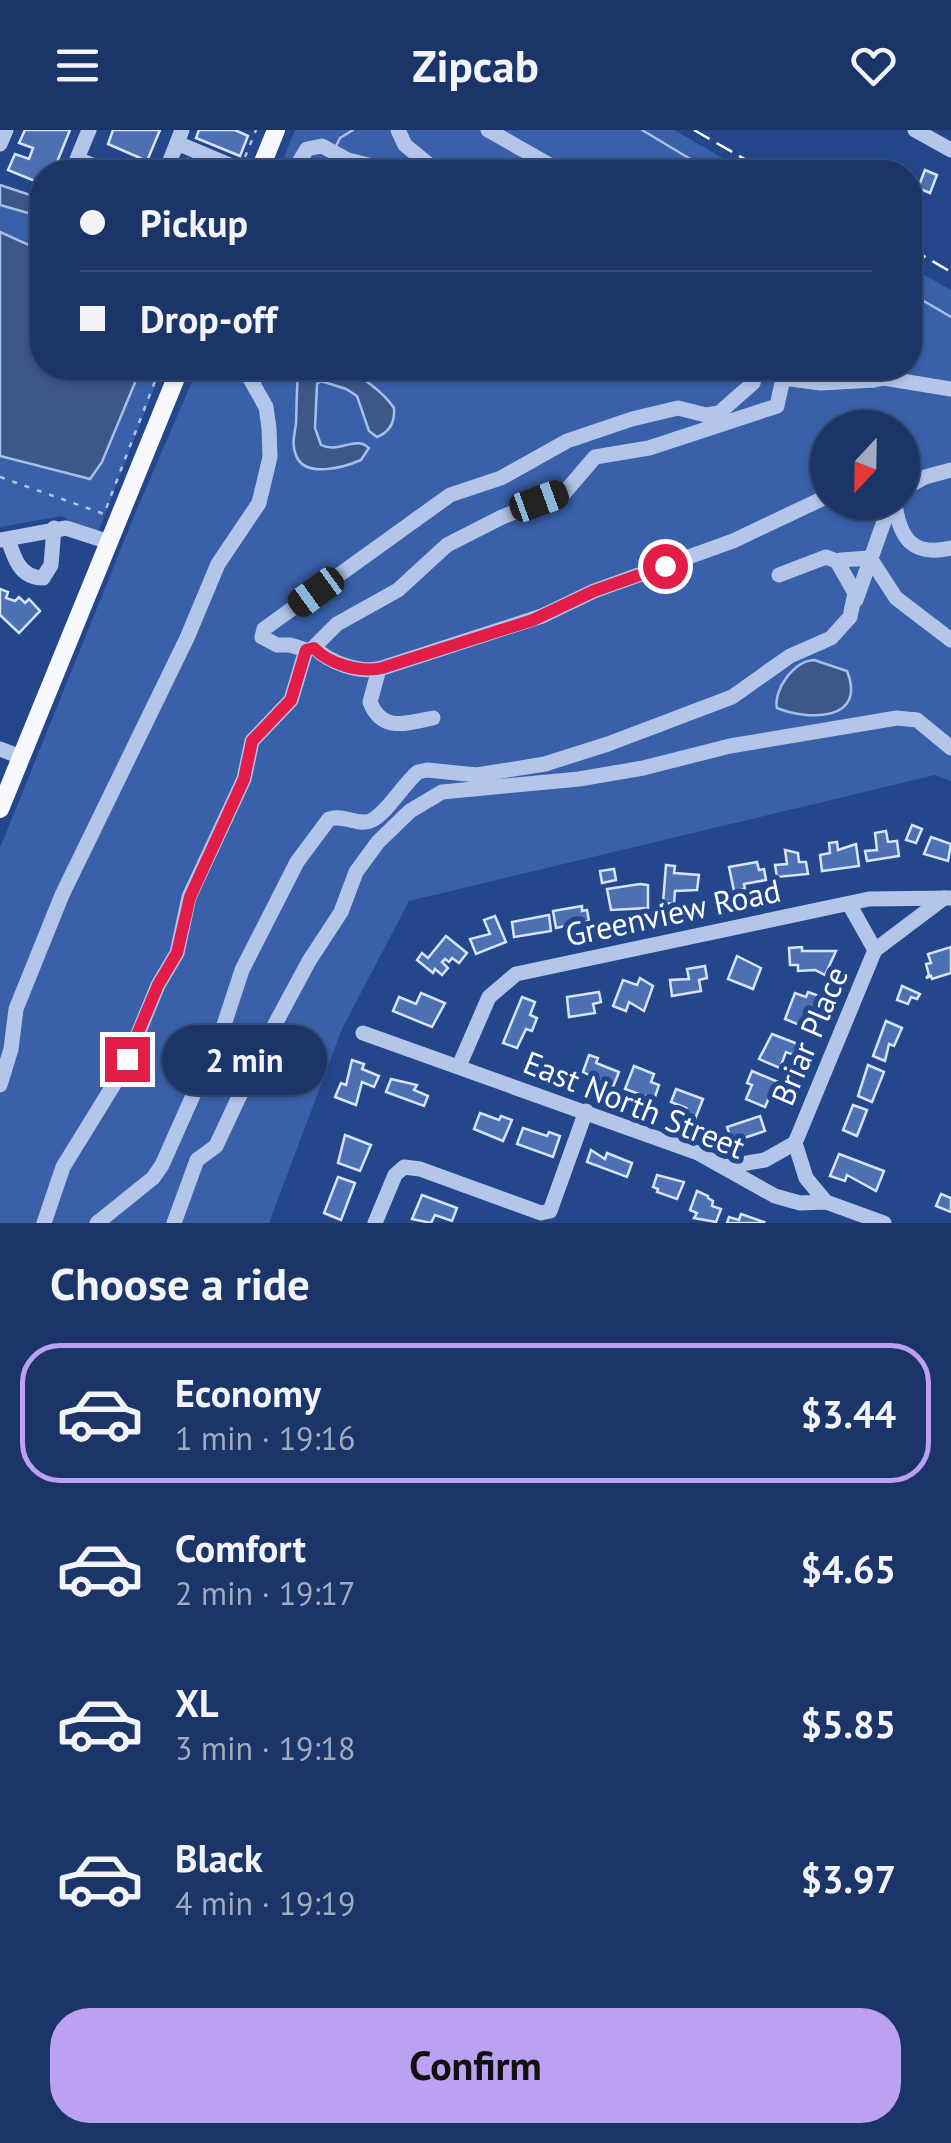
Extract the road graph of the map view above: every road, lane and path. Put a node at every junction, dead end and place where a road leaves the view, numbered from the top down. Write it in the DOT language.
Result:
graph roads {
  1 [pos="6,130"];
  2 [pos="89,130"];
  3 [pos="256,130"];
  4 [pos="276,130"];
  5 [pos="398,130"];
  6 [pos="488,130"];
  7 [pos="915,130"];
  8 [pos="179,136"];
  9 [pos="945,142"];
  10 [pos="0,144"];
  11 [pos="79,160"];
  12 [pos="169,160"];
  13 [pos="230,160"];
  14 [pos="251,160"];
  15 [pos="255,160"];
  16 [pos="299,160"];
  17 [pos="348,160"];
  18 [pos="424,160"];
  19 [pos="541,160"];
  20 [pos="155,380"];
  21 [pos="175,380"];
  22 [pos="251,380"];
  23 [pos="754,380"];
  24 [pos="781,380"];
  25 [pos="810,380"];
  26 [pos="845,380"];
  27 [pos="910,380"];
  28 [pos="951,388"];
  29 [pos="951,470"];
  30 [pos="0,477"];
  31 [pos="920,479"];
  32 [pos="810,505"];
  33 [pos="886,520"];
  34 [pos="897,520"];
  35 [pos="54,528"];
  36 [pos="4,540"];
  37 [pos="109,542"];
  38 [pos="951,548"];
  39 [pos="872,560"];
  40 [pos="838,562"];
  41 [pos="779,575"];
  42 [pos="856,600"];
  43 [pos="951,640"];
  44 [pos="310,649"];
  45 [pos="378,669"];
  46 [pos="433,718"];
  47 [pos="951,748"];
  48 [pos="0,749"];
  49 [pos="22,757"];
  50 [pos="461,774"];
  51 [pos="442,792"];
  52 [pos="0,809"];
  53 [pos="948,898"];
  54 [pos="849,904"];
  55 [pos="875,950"];
  56 [pos="363,1033"];
  57 [pos="459,1066"];
  58 [pos="0,1085"];
  59 [pos="586,1111"];
  60 [pos="795,1143"];
  61 [pos="724,1167"];
  62 [pos="826,1202"];
  63 [pos="556,1217"];
  64 [pos="44,1223"];
  65 [pos="97,1223"];
  66 [pos="174,1223"];
  67 [pos="375,1223"];
  68 [pos="884,1223"];
  1 -- 10 [label="street"];
  2 -- 11 [label="street"];
  3 -- 14 [label="path"];
  4 -- 15 [label="main road"];
  5 -- 18 [label="street"];
  6 -- 19 [label="street"];
  7 -- 9 [label="street"];
  8 -- 12 [label="street"];
  8 -- 13 [label="street"];
  16 -- 17 [label="street"];
  20 -- 30 [label="path"];
  21 -- 37 [label="main road"];
  22 -- 58 [label="street"];
  23 -- 44 [label="street"];
  24 -- 44 [label="street"];
  25 -- 26 [label="street"];
  27 -- 28 [label="street"];
  29 -- 31 [label="street"];
  32 -- 45 [label="street"];
  33 -- 39 [label="street"];
  34 -- 38 [label="street"];
  35 -- 36 [label="street"];
  35 -- 36 [label="street"];
  35 -- 37 [label="street"];
  37 -- 49 [label="main road"];
  39 -- 40 [label="street"];
  39 -- 42 [label="street"];
  39 -- 43 [label="street"];
  40 -- 41 [label="street"];
  40 -- 42 [label="street"];
  42 -- 50 [label="street"];
  44 -- 45 [label="street"];
  44 -- 64 [label="street"];
  45 -- 46 [label="street"];
  47 -- 51 [label="street"];
  48 -- 49 [label="street"];
  49 -- 52 [label="main road"];
  50 -- 51 [label="street"];
  50 -- 65 [label="street"];
  51 -- 66 [label="street"];
  53 -- 54 [label="street, Greenview Road"];
  53 -- 55 [label="street, Briar Place"];
  54 -- 55 [label="street, Briar Place"];
  54 -- 57 [label="street, Greenview Road"];
  55 -- 60 [label="street, Briar Place"];
  56 -- 57 [label="street, East North Street"];
  57 -- 59 [label="street, East North Street"];
  59 -- 61 [label="street, East North Street"];
  59 -- 63 [label="street"];
  60 -- 61 [label="street, Briar Place"];
  60 -- 62 [label="street, Briar Place"];
  61 -- 62 [label="street, East North Street"];
  62 -- 68 [label="street, East North Street"];
  63 -- 67 [label="street"];
}
